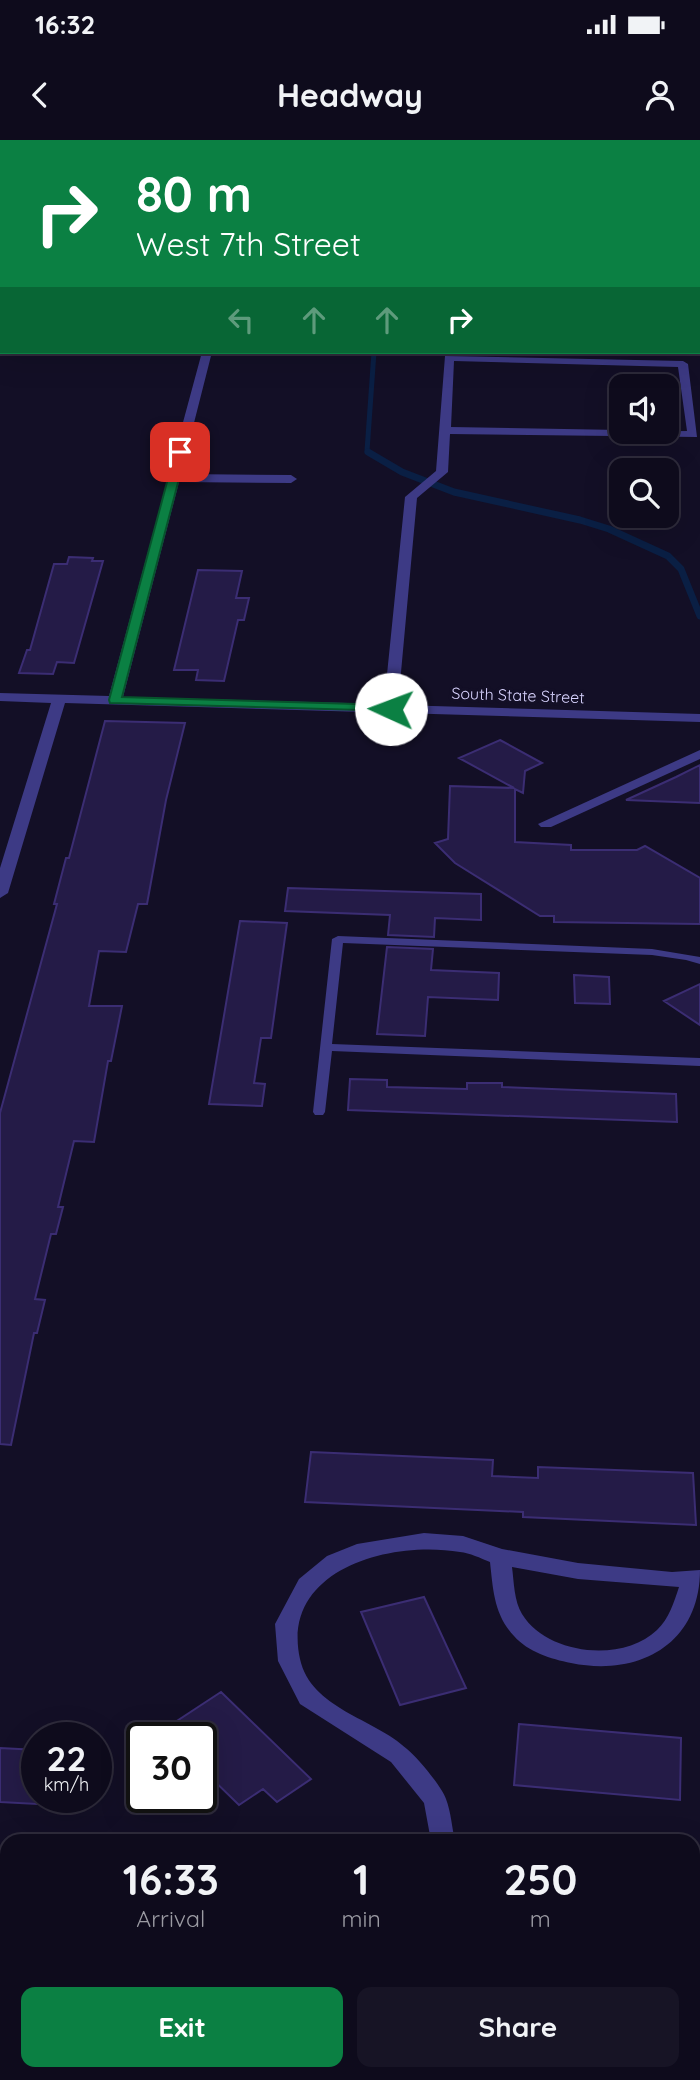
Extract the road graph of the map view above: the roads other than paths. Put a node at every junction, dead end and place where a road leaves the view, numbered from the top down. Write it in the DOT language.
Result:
graph roads {
  1 [pos="206,354"];
  2 [pos="444,430"];
  3 [pos="173,478"];
  4 [pos="291,479"];
  5 [pos="0,697"];
  6 [pos="60,699"];
  7 [pos="115,700"];
  8 [pos="391,709"];
  9 [pos="700,718"];
  10 [pos="700,754"];
  11 [pos="545,824"];
  12 [pos="0,893"];
  13 [pos="700,961"];
  14 [pos="326,1047"];
  15 [pos="700,1062"];
  16 [pos="319,1112"];
  17 [pos="500,1557"];
  18 [pos="697,1578"];
  19 [pos="442,1834"];
  1 -- 3 [label="street"];
  2 -- 2 [label="street"];
  2 -- 8 [label="street"];
  3 -- 4 [label="street"];
  3 -- 7 [label="street"];
  5 -- 6 [label="street, South State Street"];
  6 -- 7 [label="street, South State Street"];
  6 -- 12 [label="street"];
  7 -- 8 [label="street, South State Street"];
  8 -- 9 [label="street, South State Street"];
  10 -- 11 [label="street"];
  13 -- 14 [label="lane"];
  14 -- 15 [label="lane"];
  14 -- 16 [label="lane"];
  17 -- 18 [label="street"];
  17 -- 18 [label="street"];
  17 -- 19 [label="street"];
}
